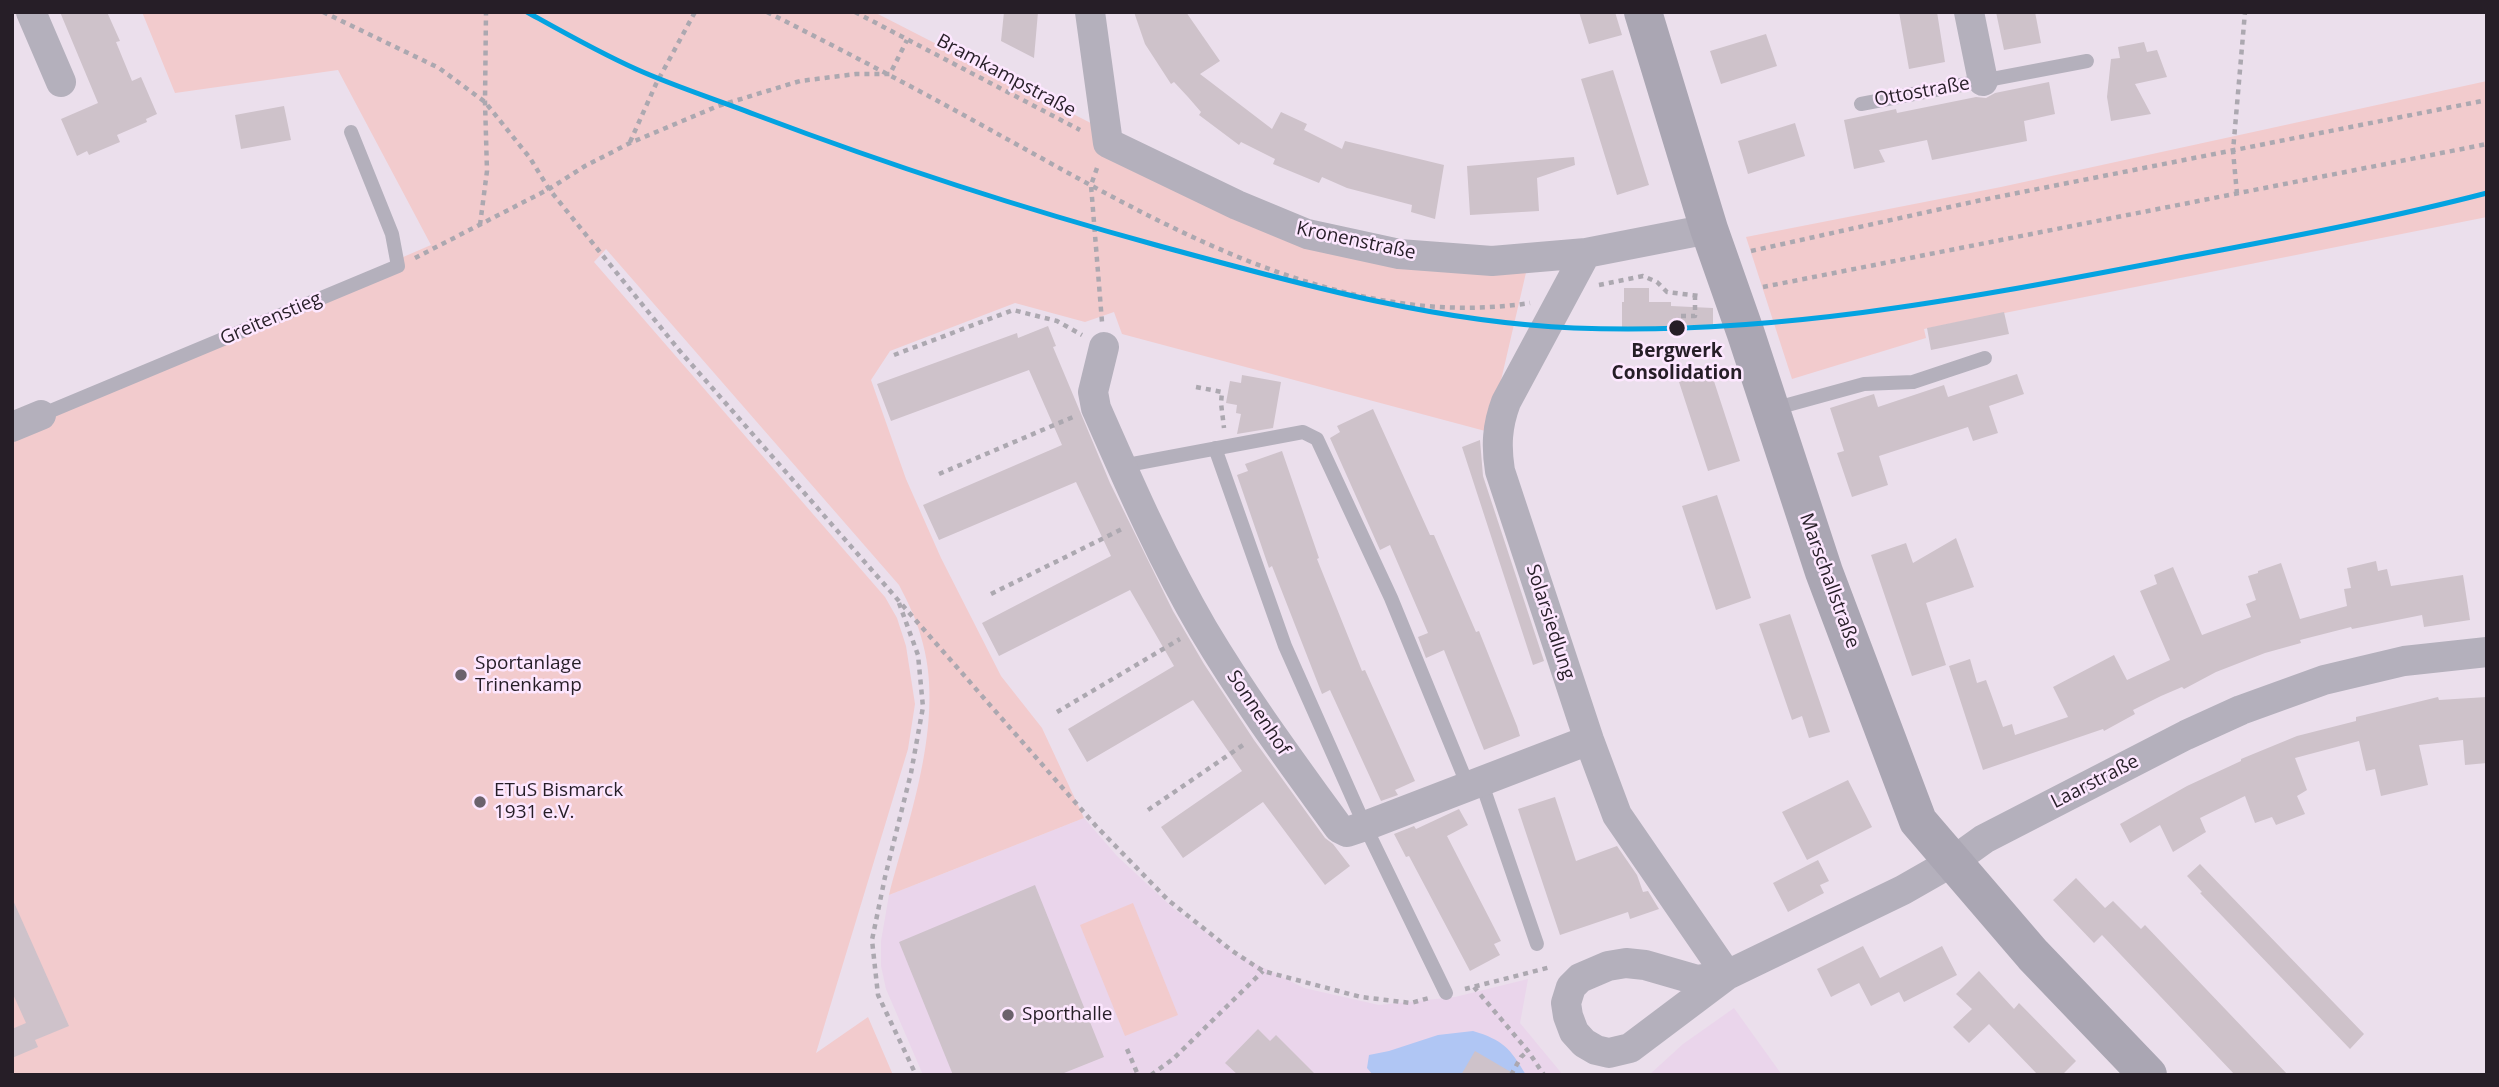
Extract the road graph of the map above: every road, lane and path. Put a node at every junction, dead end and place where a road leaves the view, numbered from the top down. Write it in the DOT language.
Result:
graph roads {
  1 [pos="31,12"];
  2 [pos="323,12"];
  3 [pos="486,12"];
  4 [pos="695,12"];
  5 [pos="855,12"];
  6 [pos="1090,12"];
  7 [pos="1643,12"];
  8 [pos="1969,12"];
  9 [pos="2245,12"];
  10 [pos="907,40"];
  11 [pos="2087,61"];
  12 [pos="1983,81"];
  13 [pos="61,82"];
  14 [pos="2487,100"];
  15 [pos="485,102"];
  16 [pos="1861,104"];
  17 [pos="352,132"];
  18 [pos="630,143"];
  19 [pos="1108,143"];
  20 [pos="2487,144"];
  21 [pos="2233,151"];
  22 [pos="549,189"];
  23 [pos="2237,194"];
  24 [pos="480,226"];
  25 [pos="1586,253"];
  26 [pos="398,266"];
  27 [pos="1714,269"];
  28 [pos="1562,299"];
  29 [pos="1681,316"];
  30 [pos="1104,347"];
  31 [pos="894,355"];
  32 [pos="1985,358"];
  33 [pos="1196,387"];
  34 [pos="1096,408"];
  35 [pos="1771,410"];
  36 [pos="41,415"];
  37 [pos="12,427"];
  38 [pos="1221,447"];
  39 [pos="1122,466"];
  40 [pos="939,474"];
  41 [pos="1145,518"];
  42 [pos="991,594"];
  43 [pos="898,600"];
  44 [pos="1202,626"];
  45 [pos="2487,652"];
  46 [pos="1058,712"];
  47 [pos="1267,729"];
  48 [pos="1589,740"];
  49 [pos="1475,784"];
  50 [pos="1148,810"];
  51 [pos="1365,825"];
  52 [pos="1952,862"];
  53 [pos="1537,944"];
  54 [pos="1263,971"];
  55 [pos="1589,973"];
  56 [pos="1727,975"];
  57 [pos="1474,987"];
  58 [pos="1446,993"];
  59 [pos="1127,1049"];
  60 [pos="1528,1051"];
  61 [pos="916,1075"];
  62 [pos="1138,1075"];
  63 [pos="1151,1075"];
  64 [pos="1511,1075"];
  65 [pos="1544,1075"];
  66 [pos="2148,1075"];
  1 -- 13 [label="street"];
  2 -- 15 [label="path"];
  3 -- 15 [label="path"];
  4 -- 18 [label="path"];
  5 -- 10 [label="path, Bramkampstraße"];
  6 -- 19 [label="street"];
  7 -- 27 [label="street, Marschallstraße"];
  8 -- 12 [label="street, Ottostraße"];
  9 -- 21 [label="path"];
  10 -- 18 [label="path"];
  10 -- 19 [label="path, Bramkampstraße"];
  11 -- 12 [label="lane, Ottostraße"];
  12 -- 16 [label="lane, Ottostraße"];
  14 -- 21 [label="path"];
  15 -- 22 [label="path"];
  15 -- 24 [label="path"];
  17 -- 26 [label="lane"];
  18 -- 22 [label="path"];
  19 -- 25 [label="street, Kronenstraße"];
  19 -- 30 [label="path"];
  20 -- 23 [label="path"];
  21 -- 23 [label="path"];
  21 -- 27 [label="path"];
  22 -- 24 [label="path"];
  22 -- 43 [label="path"];
  23 -- 27 [label="path"];
  24 -- 26 [label="path"];
  25 -- 27 [label="street, Kronenstraße"];
  25 -- 28 [label="street, Solarsiedlung"];
  26 -- 36 [label="lane, Greitenstieg"];
  27 -- 28 [label="path"];
  27 -- 29 [label="path"];
  27 -- 35 [label="street, Marschallstraße"];
  28 -- 48 [label="street, Solarsiedlung"];
  30 -- 31 [label="path"];
  30 -- 34 [label="street, Sonnenhof"];
  32 -- 35 [label="lane"];
  33 -- 38 [label="path"];
  34 -- 39 [label="street, Sonnenhof"];
  34 -- 40 [label="path"];
  35 -- 52 [label="street, Marschallstraße"];
  36 -- 37 [label="street, Greitenstieg"];
  38 -- 39 [label="lane"];
  38 -- 49 [label="lane"];
  38 -- 51 [label="lane"];
  39 -- 41 [label="street, Sonnenhof"];
  41 -- 42 [label="path"];
  41 -- 44 [label="street, Sonnenhof"];
  43 -- 54 [label="path"];
  43 -- 61 [label="path"];
  44 -- 46 [label="path"];
  44 -- 47 [label="street, Sonnenhof"];
  45 -- 52 [label="street, Laarstraße"];
  47 -- 50 [label="path"];
  47 -- 51 [label="street, Sonnenhof"];
  48 -- 49 [label="street, Sonnenhof"];
  48 -- 56 [label="street, Solarsiedlung"];
  49 -- 51 [label="street, Sonnenhof"];
  49 -- 53 [label="lane"];
  51 -- 58 [label="lane"];
  52 -- 56 [label="street, Laarstraße"];
  52 -- 66 [label="street, Marschallstraße"];
  54 -- 58 [label="path"];
  54 -- 63 [label="path"];
  55 -- 56 [label="street, Laarstraße"];
  55 -- 56 [label="street, Laarstraße"];
  55 -- 57 [label="path"];
  57 -- 58 [label="path"];
  57 -- 60 [label="path"];
  59 -- 62 [label="path"];
  60 -- 64 [label="path"];
  60 -- 65 [label="path"];
}
